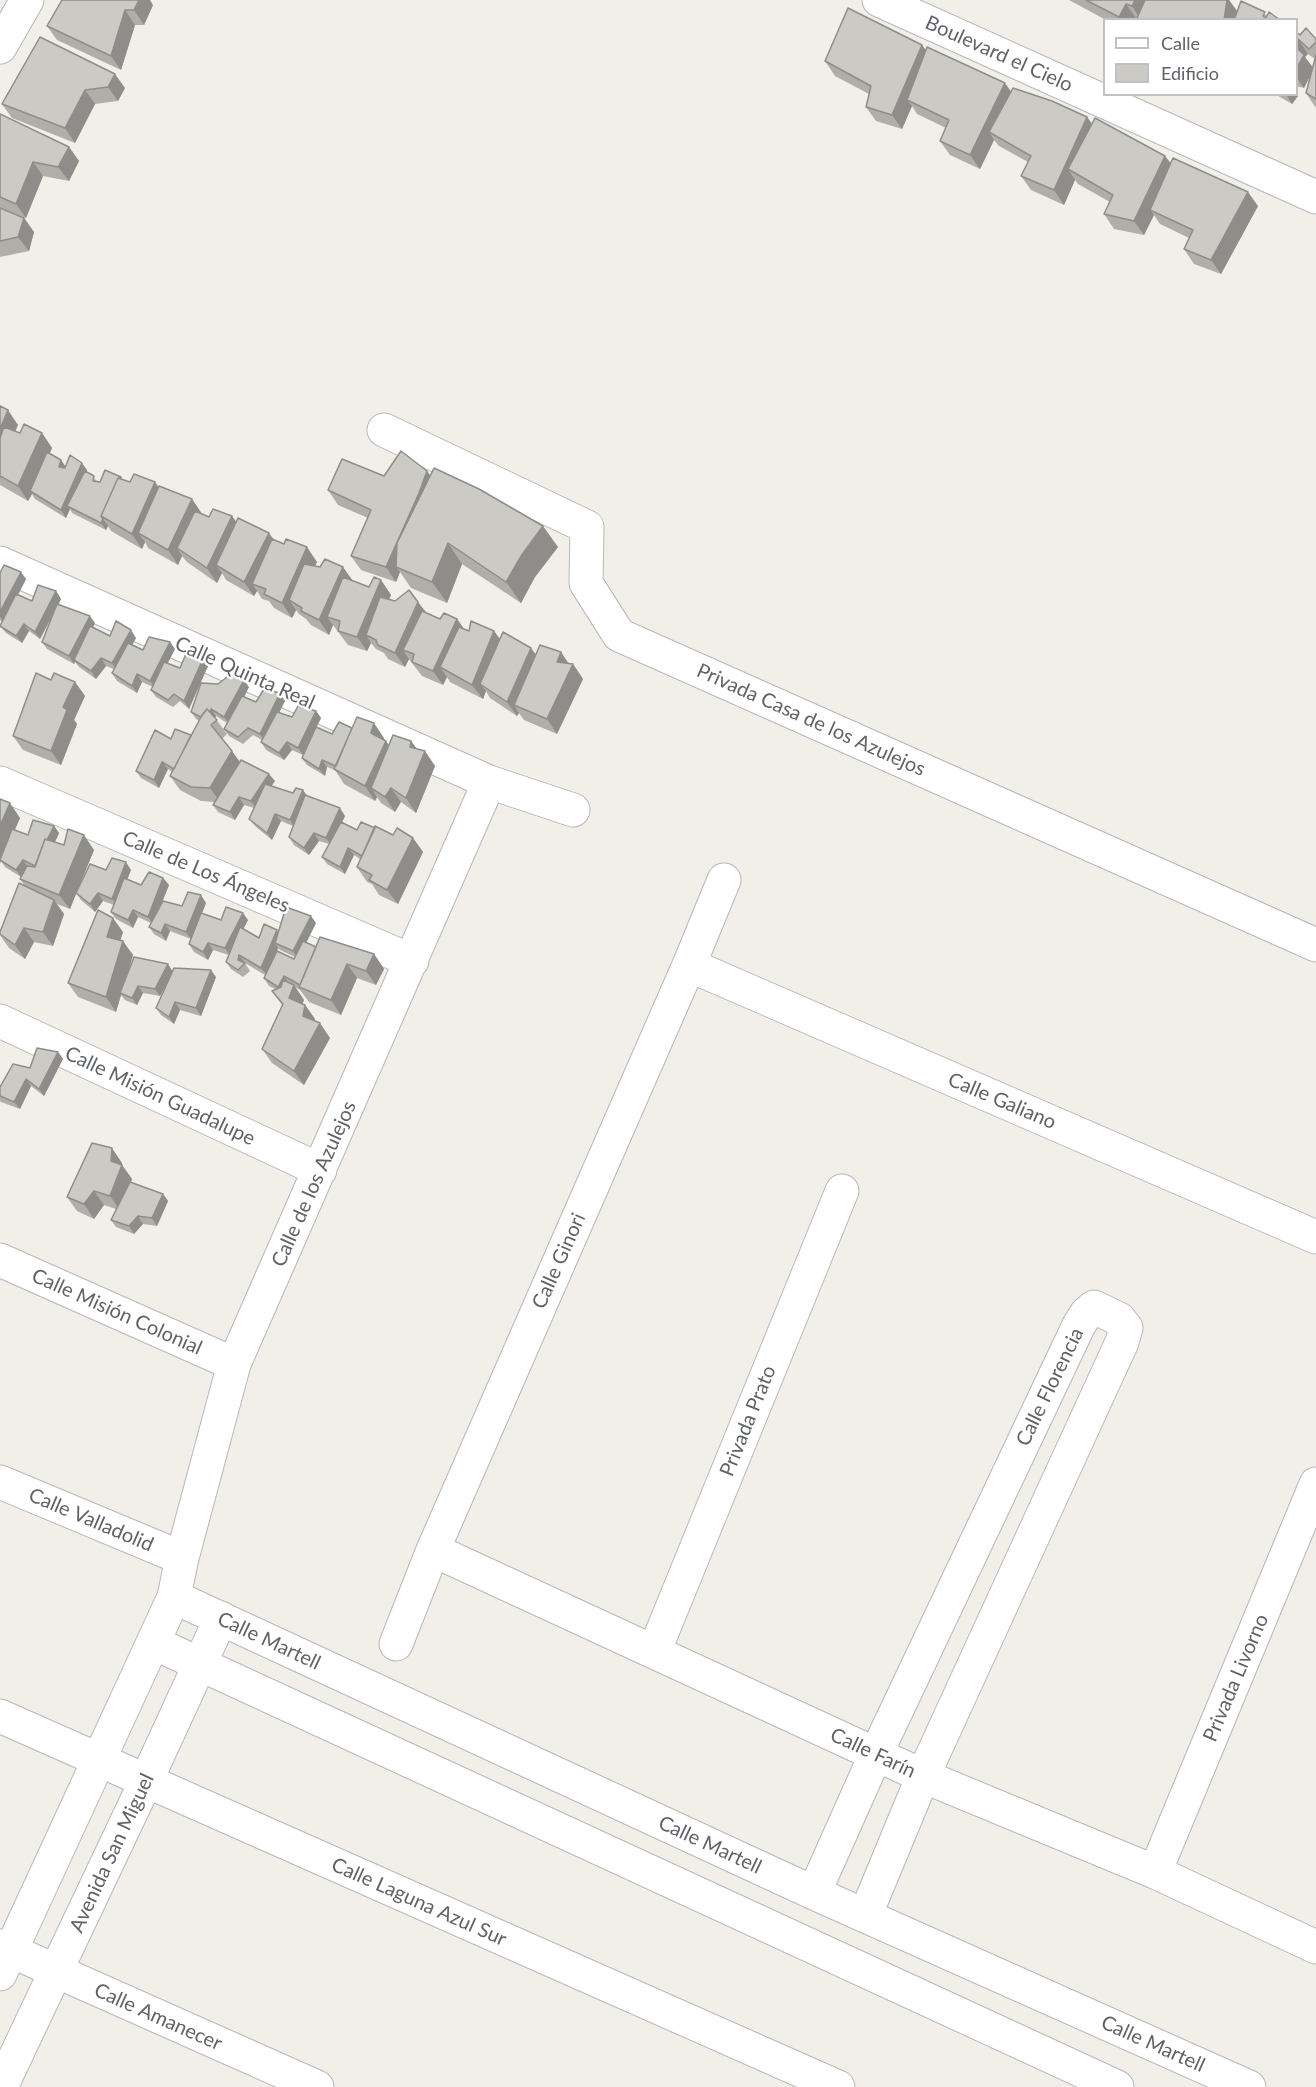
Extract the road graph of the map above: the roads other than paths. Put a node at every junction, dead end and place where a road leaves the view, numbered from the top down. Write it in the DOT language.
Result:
graph roads {
  1 [pos="27,0"];
  2 [pos="879,0"];
  3 [pos="0,47"];
  4 [pos="1316,197"];
  5 [pos="384,430"];
  6 [pos="0,563"];
  7 [pos="489,782"];
  8 [pos="0,783"];
  9 [pos="573,810"];
  10 [pos="724,880"];
  11 [pos="1316,945"];
  12 [pos="412,962"];
  13 [pos="688,965"];
  14 [pos="0,1021"];
  15 [pos="321,1170"];
  16 [pos="842,1191"];
  17 [pos="1316,1237"];
  18 [pos="0,1260"];
  19 [pos="234,1364"];
  20 [pos="0,1482"];
  21 [pos="1316,1484"];
  22 [pos="983,1526"];
  23 [pos="1030,1543"];
  24 [pos="433,1550"];
  25 [pos="182,1558"];
  26 [pos="174,1597"];
  27 [pos="220,1618"];
  28 [pos="154,1643"];
  29 [pos="396,1644"];
  30 [pos="654,1652"];
  31 [pos="199,1664"];
  32 [pos="0,1716"];
  33 [pos="876,1754"];
  34 [pos="99,1761"];
  35 [pos="923,1776"];
  36 [pos="146,1781"];
  37 [pos="699,1839"];
  38 [pos="1155,1872"];
  39 [pos="679,1885"];
  40 [pos="814,1893"];
  41 [pos="865,1916"];
  42 [pos="1316,1947"];
  43 [pos="942,1950"];
  44 [pos="4,1957"];
  45 [pos="57,1972"];
  46 [pos="924,1998"];
  47 [pos="1,2087"];
  48 [pos="317,2087"];
  49 [pos="838,2087"];
  50 [pos="1117,2087"];
  51 [pos="1249,2087"];
  1 -- 3 [label="street"];
  2 -- 4 [label="street, Boulevard el Cielo"];
  5 -- 11 [label="street, Privada Casa de los Azulejos"];
  6 -- 7 [label="street, Calle Quinta Real"];
  7 -- 9 [label="street, Calle Quinta Real"];
  7 -- 12 [label="street, Calle de los Azulejos"];
  8 -- 12 [label="street, Calle de Los Ángeles"];
  10 -- 13 [label="street, Calle Ginori"];
  12 -- 15 [label="street, Calle de los Azulejos"];
  13 -- 17 [label="street, Calle Galiano"];
  13 -- 24 [label="street, Calle Ginori"];
  14 -- 15 [label="street, Calle Misión Guadalupe"];
  15 -- 19 [label="street, Calle de los Azulejos"];
  16 -- 30 [label="street, Privada Prato"];
  18 -- 19 [label="street, Calle Misión Colonial"];
  19 -- 25 [label="street, Calle de los Azulejos"];
  20 -- 25 [label="street, Calle Valladolid"];
  21 -- 38 [label="street, Privada Livorno"];
  22 -- 23 [label="street"];
  22 -- 23 [label="street, Calle Florencia"];
  22 -- 33 [label="street, Calle Florencia"];
  23 -- 35 [label="street, Calle Florencia"];
  24 -- 29 [label="street, Calle Ginori"];
  24 -- 30 [label="street, Calle Farín"];
  25 -- 26 [label="street, Calle de los Azulejos"];
  26 -- 27 [label="street, Calle Martell"];
  26 -- 28 [label="street"];
  27 -- 31 [label="street, Avenida San Miguel"];
  27 -- 37 [label="street, Calle Martell"];
  28 -- 31 [label="street"];
  28 -- 34 [label="street"];
  30 -- 33 [label="street, Calle Farín"];
  31 -- 36 [label="street, Avenida San Miguel"];
  31 -- 39 [label="street"];
  32 -- 34 [label="street, Calle Laguna Azul Sur"];
  33 -- 35 [label="street, Calle Farín"];
  33 -- 40 [label="street, Calle Florencia"];
  34 -- 36 [label="street, Calle Laguna Azul Sur"];
  34 -- 44 [label="street"];
  35 -- 38 [label="street, Calle Farín"];
  35 -- 41 [label="street, Calle Florencia"];
  36 -- 45 [label="street, Avenida San Miguel"];
  36 -- 49 [label="street, Calle Laguna Azul Sur"];
  37 -- 39 [label="street"];
  37 -- 40 [label="street, Calle Martell"];
  38 -- 42 [label="street, Calle Farín"];
  39 -- 46 [label="street"];
  40 -- 41 [label="street, Calle Martell"];
  41 -- 43 [label="street, Calle Martell"];
  43 -- 46 [label="street"];
  43 -- 51 [label="street, Calle Martell"];
  44 -- 45 [label="street, Calle Amanecer"];
  45 -- 47 [label="street, Avenida San Miguel"];
  45 -- 48 [label="street, Calle Amanecer"];
  46 -- 50 [label="street"];
}
